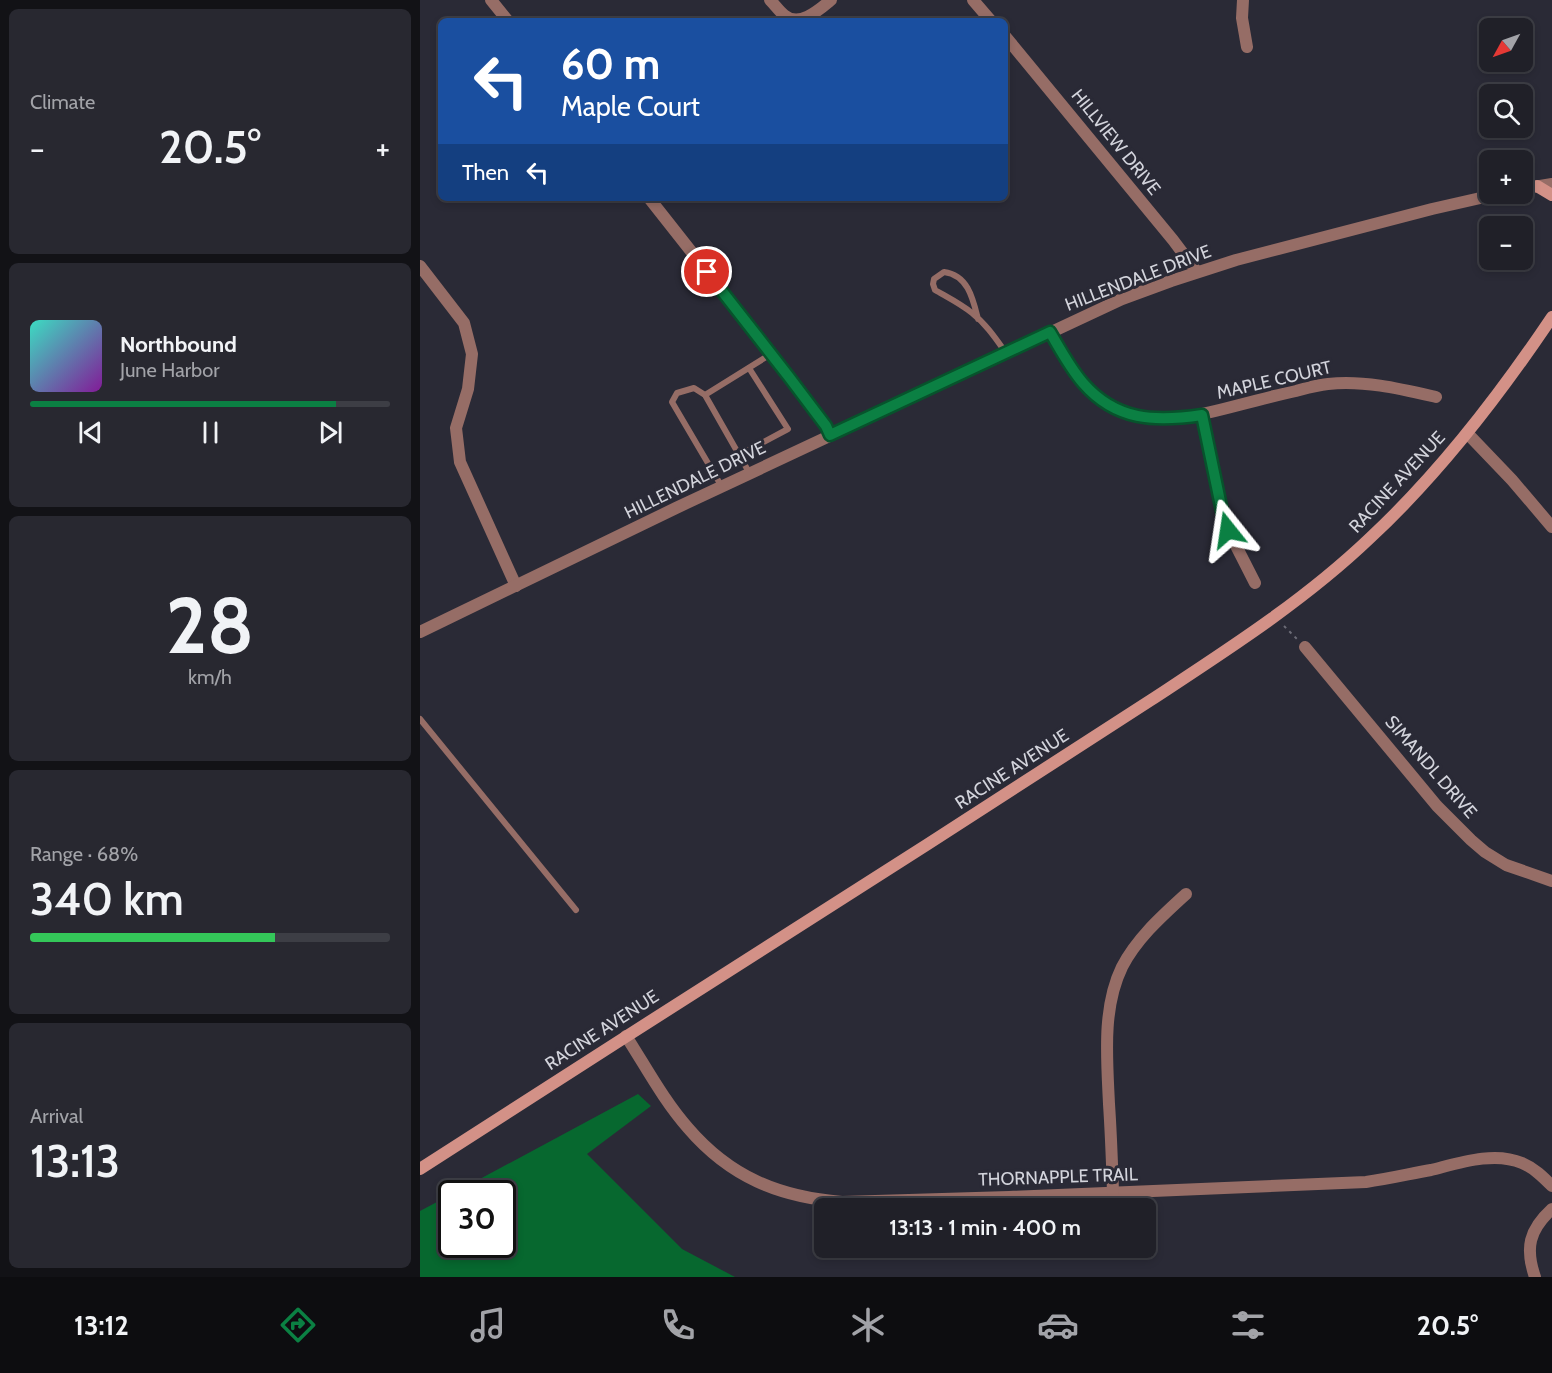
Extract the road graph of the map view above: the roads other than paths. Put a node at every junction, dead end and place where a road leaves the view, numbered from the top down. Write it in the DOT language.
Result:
graph roads {
  1 [pos="492,0"];
  2 [pos="770,0"];
  3 [pos="831,0"];
  4 [pos="973,0"];
  5 [pos="1243,0"];
  6 [pos="506,18"];
  7 [pos="789,18"];
  8 [pos="804,18"];
  9 [pos="988,18"];
  10 [pos="1008,40"];
  11 [pos="1248,47"];
  12 [pos="1552,184"];
  13 [pos="1537,186"];
  14 [pos="1533,187"];
  15 [pos="1552,195"];
  16 [pos="1479,198"];
  17 [pos="651,201"];
  18 [pos="420,266"];
  19 [pos="1197,272"];
  20 [pos="1552,317"];
  21 [pos="978,319"];
  22 [pos="1050,332"];
  23 [pos="1006,353"];
  24 [pos="772,354"];
  25 [pos="749,368"];
  26 [pos="705,395"];
  27 [pos="1436,398"];
  28 [pos="1202,415"];
  29 [pos="1467,433"];
  30 [pos="830,435"];
  31 [pos="739,455"];
  32 [pos="750,474"];
  33 [pos="722,487"];
  34 [pos="1552,527"];
  35 [pos="1255,583"];
  36 [pos="516,586"];
  37 [pos="420,632"];
  38 [pos="1305,647"];
  39 [pos="420,719"];
  40 [pos="1552,881"];
  41 [pos="1186,894"];
  42 [pos="576,910"];
  43 [pos="626,1036"];
  44 [pos="420,1169"];
  45 [pos="1552,1186"];
  46 [pos="1113,1192"];
  47 [pos="1552,1209"];
  48 [pos="1535,1277"];
  1 -- 6 [label="street"];
  2 -- 7 [label="street"];
  3 -- 8 [label="street"];
  4 -- 9 [label="street"];
  5 -- 11 [label="street"];
  10 -- 19 [label="street, HILLVIEW DRIVE"];
  12 -- 13 [label="street"];
  13 -- 14 [label="street"];
  13 -- 15 [label="main road"];
  16 -- 19 [label="street, HILLENDALE DRIVE"];
  17 -- 24 [label="street"];
  18 -- 36 [label="street"];
  19 -- 22 [label="street, HILLENDALE DRIVE"];
  20 -- 29 [label="main road, RACINE AVENUE"];
  21 -- 21 [label="lane"];
  21 -- 23 [label="lane"];
  22 -- 23 [label="street, HILLENDALE DRIVE"];
  22 -- 28 [label="street, MAPLE COURT"];
  23 -- 30 [label="street, HILLENDALE DRIVE"];
  24 -- 25 [label="lane"];
  24 -- 30 [label="street"];
  25 -- 26 [label="lane"];
  25 -- 31 [label="lane"];
  26 -- 31 [label="lane"];
  26 -- 33 [label="lane"];
  27 -- 28 [label="street, MAPLE COURT"];
  28 -- 35 [label="street"];
  29 -- 34 [label="street"];
  29 -- 43 [label="main road, RACINE AVENUE"];
  30 -- 32 [label="street, HILLENDALE DRIVE"];
  31 -- 32 [label="lane"];
  32 -- 33 [label="street, HILLENDALE DRIVE"];
  33 -- 36 [label="street, HILLENDALE DRIVE"];
  36 -- 37 [label="street, HILLENDALE DRIVE"];
  38 -- 40 [label="street, SIMANDL DRIVE"];
  39 -- 42 [label="lane"];
  41 -- 46 [label="street"];
  43 -- 44 [label="main road, RACINE AVENUE"];
  43 -- 46 [label="street, THORNAPPLE TRAIL"];
  45 -- 46 [label="street, THORNAPPLE TRAIL"];
  47 -- 48 [label="street"];
}
